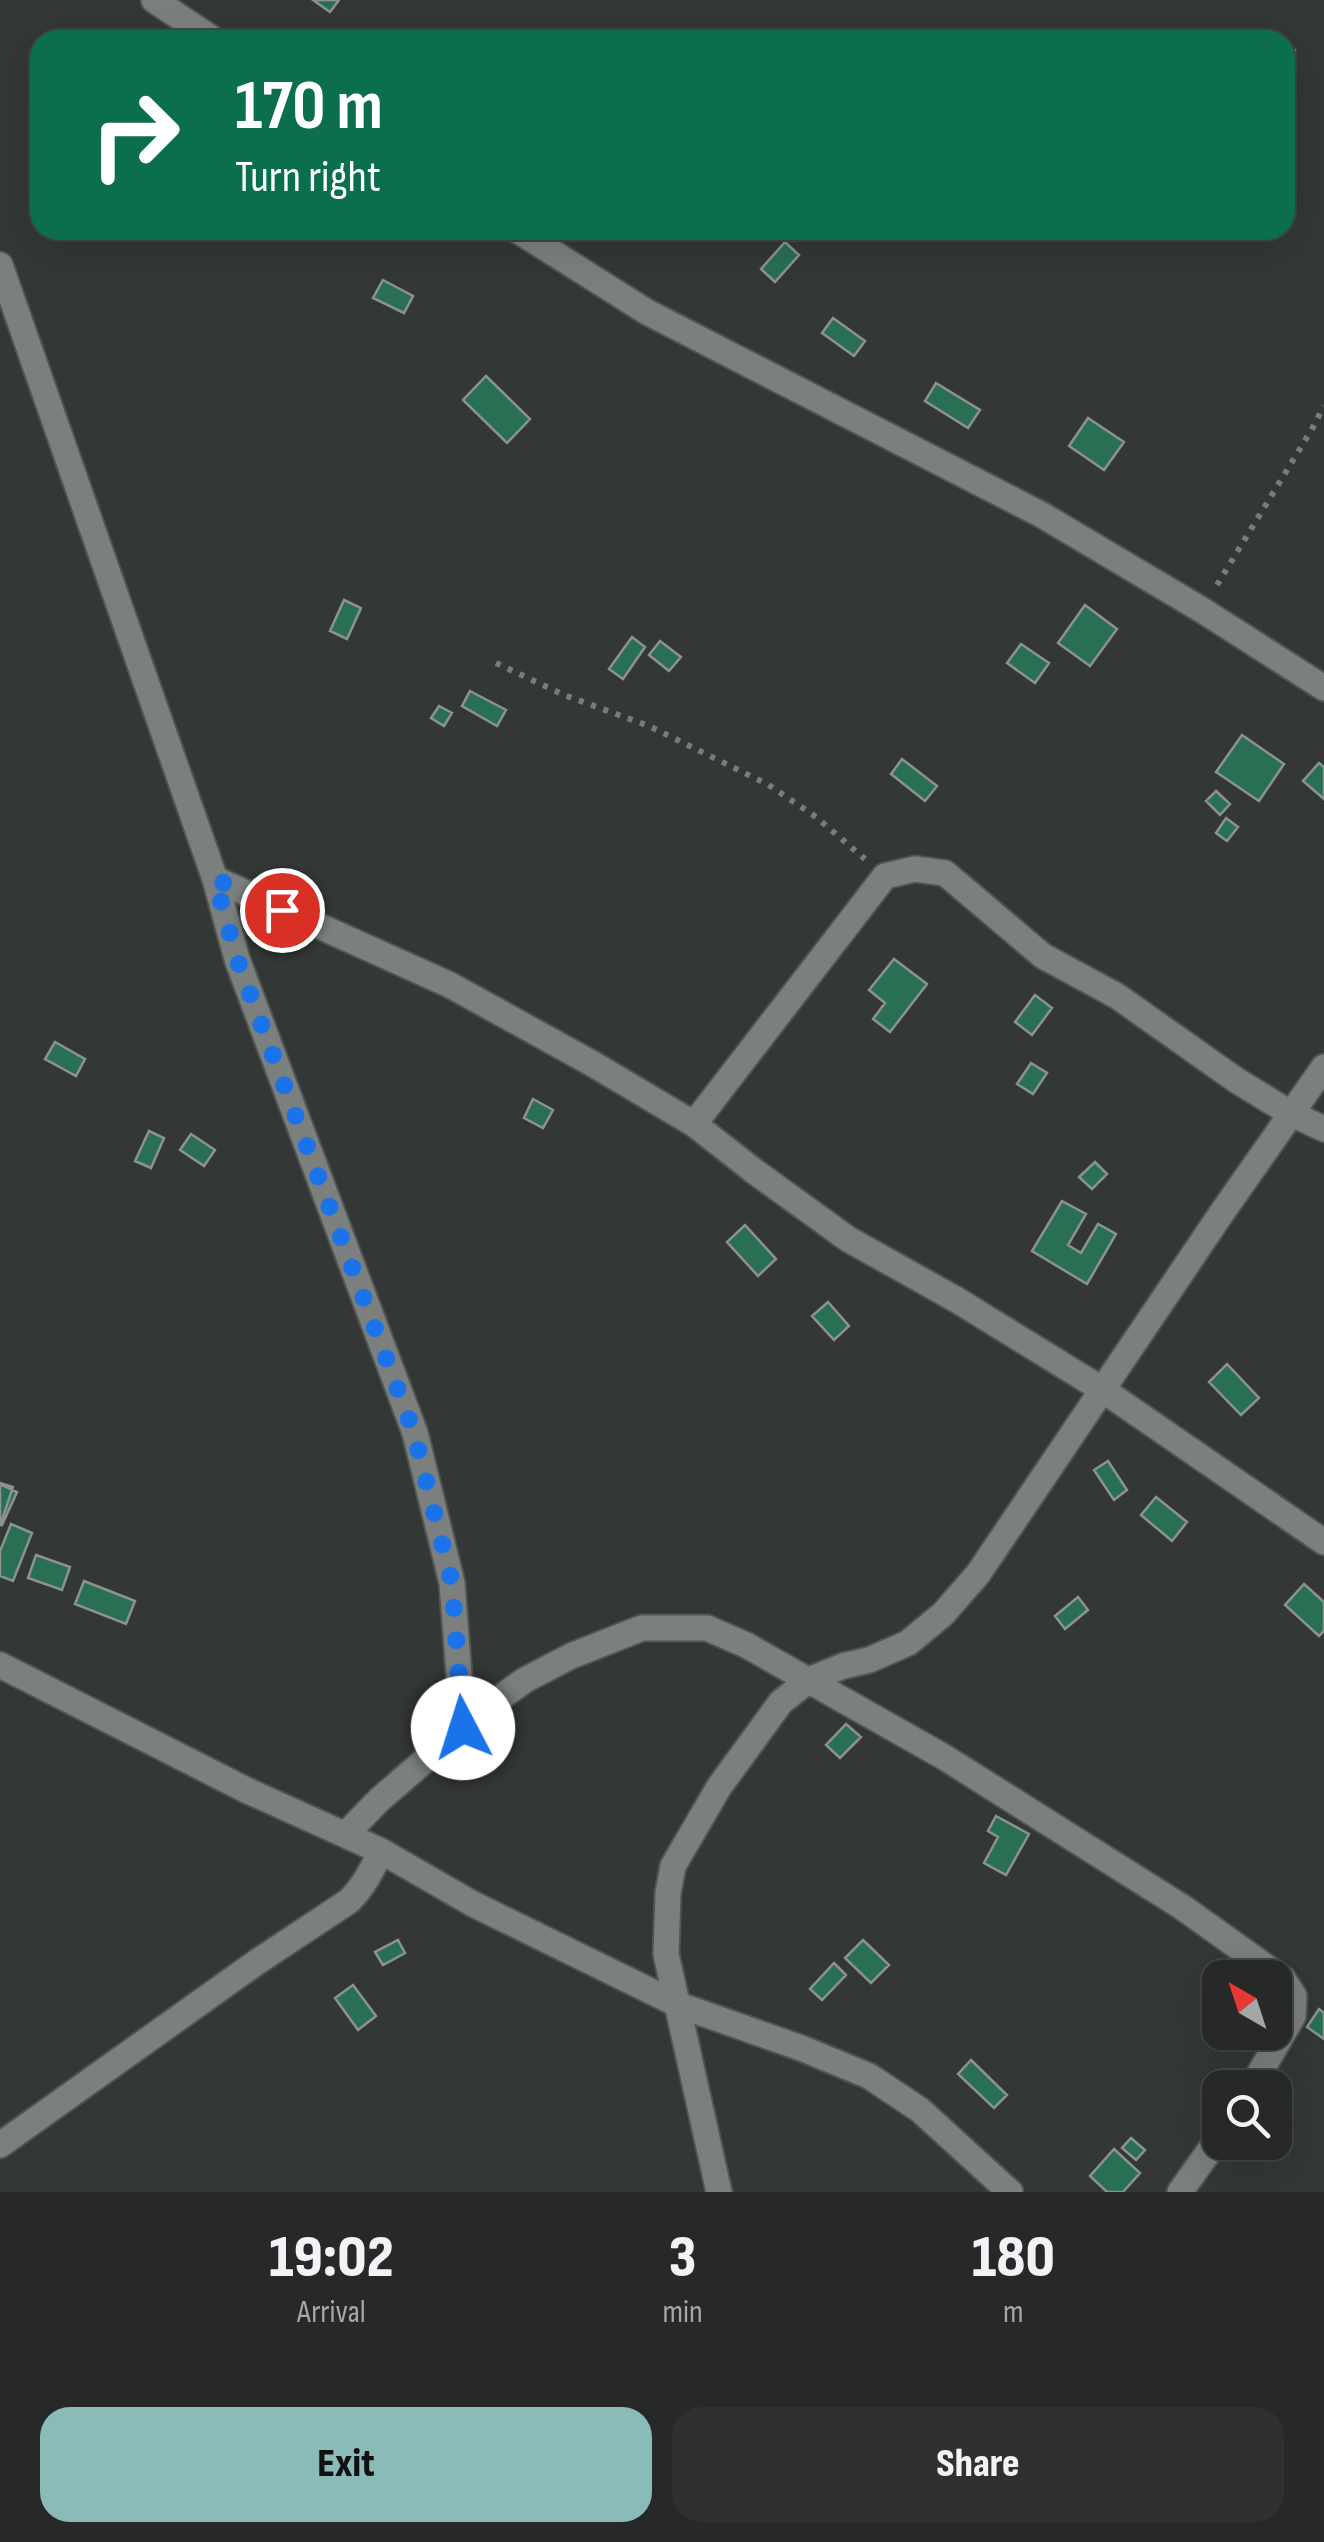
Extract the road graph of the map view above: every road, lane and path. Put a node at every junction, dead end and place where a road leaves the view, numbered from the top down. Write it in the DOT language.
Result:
graph roads {
  1 [pos="157,1"];
  2 [pos="199,30"];
  3 [pos="533,240"];
  4 [pos="0,265"];
  5 [pos="1324,406"];
  6 [pos="1202,610"];
  7 [pos="496,663"];
  8 [pos="1324,688"];
  9 [pos="885,876"];
  10 [pos="215,879"];
  11 [pos="1324,1067"];
  12 [pos="1290,1113"];
  13 [pos="694,1124"];
  14 [pos="1324,1129"];
  15 [pos="1103,1390"];
  16 [pos="1324,1542"];
  17 [pos="0,1665"];
  18 [pos="809,1680"];
  19 [pos="463,1728"];
  20 [pos="346,1834"];
  21 [pos="381,1850"];
  22 [pos="678,2005"];
  23 [pos="1262,2070"];
  24 [pos="0,2145"];
  25 [pos="1203,2160"];
  26 [pos="719,2192"];
  27 [pos="1010,2192"];
  28 [pos="1180,2192"];
  1 -- 2 [label="street"];
  3 -- 6 [label="street"];
  4 -- 10 [label="street"];
  5 -- 6 [label="path"];
  6 -- 8 [label="street"];
  7 -- 9 [label="path"];
  9 -- 12 [label="street"];
  9 -- 13 [label="street"];
  10 -- 13 [label="street"];
  10 -- 19 [label="street"];
  11 -- 12 [label="street"];
  12 -- 14 [label="street"];
  12 -- 15 [label="street"];
  13 -- 15 [label="street"];
  15 -- 16 [label="street"];
  15 -- 18 [label="street"];
  17 -- 20 [label="street"];
  18 -- 19 [label="street"];
  18 -- 22 [label="street"];
  18 -- 23 [label="street"];
  19 -- 20 [label="street"];
  20 -- 21 [label="street"];
  21 -- 22 [label="street"];
  21 -- 24 [label="street"];
  22 -- 26 [label="street"];
  22 -- 27 [label="street"];
  25 -- 28 [label="street"];
}
